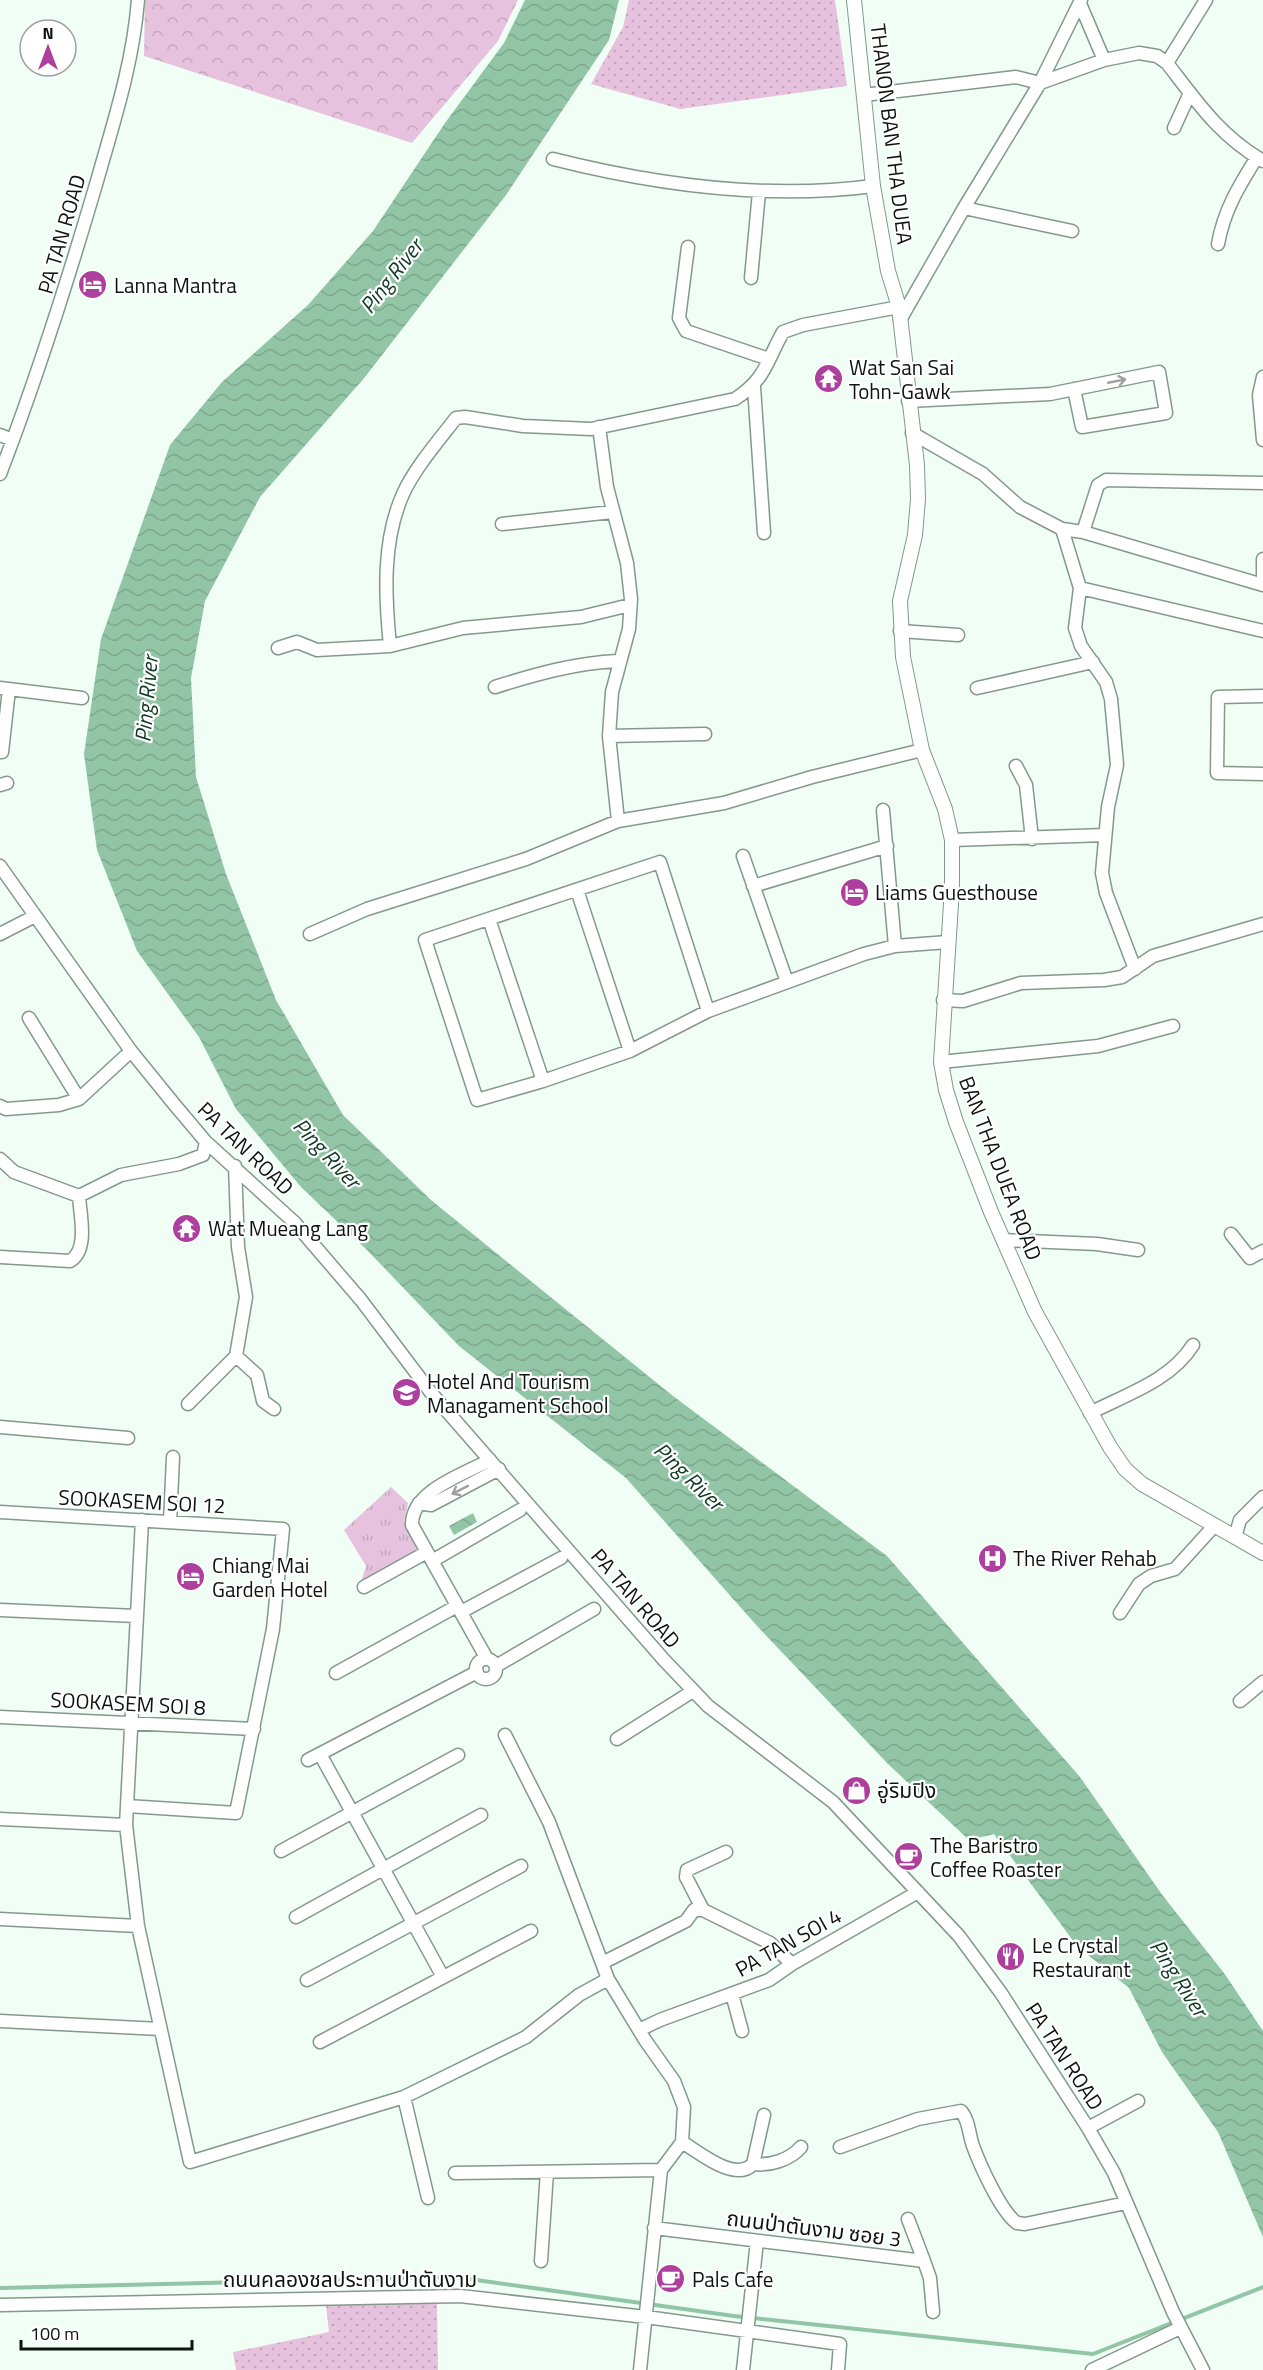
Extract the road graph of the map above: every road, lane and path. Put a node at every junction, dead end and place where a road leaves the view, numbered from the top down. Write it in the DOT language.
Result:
graph roads {
  1 [pos="138,0"];
  2 [pos="854,0"];
  3 [pos="1206,0"];
  4 [pos="1081,3"];
  5 [pos="1104,60"];
  6 [pos="1167,63"];
  7 [pos="1040,83"];
  8 [pos="1191,93"];
  9 [pos="864,95"];
  10 [pos="1174,128"];
  11 [pos="553,159"];
  12 [pos="1260,159"];
  13 [pos="873,186"];
  14 [pos="759,192"];
  15 [pos="963,208"];
  16 [pos="1072,231"];
  17 [pos="1218,244"];
  18 [pos="688,247"];
  19 [pos="751,278"];
  20 [pos="900,313"];
  21 [pos="769,359"];
  22 [pos="1263,377"];
  23 [pos="754,387"];
  24 [pos="1074,389"];
  25 [pos="908,401"];
  26 [pos="599,427"];
  27 [pos="912,433"];
  28 [pos="0,435"];
  29 [pos="13,440"];
  30 [pos="1263,440"];
  31 [pos="0,474"];
  32 [pos="1263,483"];
  33 [pos="612,512"];
  34 [pos="502,524"];
  35 [pos="1062,529"];
  36 [pos="1083,532"];
  37 [pos="764,533"];
  38 [pos="1263,559"];
  39 [pos="1263,575"];
  40 [pos="1263,585"];
  41 [pos="1080,588"];
  42 [pos="630,605"];
  43 [pos="900,631"];
  44 [pos="1263,631"];
  45 [pos="958,635"];
  46 [pos="390,646"];
  47 [pos="278,648"];
  48 [pos="618,662"];
  49 [pos="1093,662"];
  50 [pos="495,687"];
  51 [pos="5,688"];
  52 [pos="976,688"];
  53 [pos="1263,696"];
  54 [pos="82,698"];
  55 [pos="705,734"];
  56 [pos="609,736"];
  57 [pos="922,750"];
  58 [pos="2,752"];
  59 [pos="1016,766"];
  60 [pos="1263,774"];
  61 [pos="884,810"];
  62 [pos="618,820"];
  63 [pos="1105,835"];
  64 [pos="1032,839"];
  65 [pos="952,840"];
  66 [pos="886,846"];
  67 [pos="743,856"];
  68 [pos="0,866"];
  69 [pos="753,886"];
  70 [pos="577,890"];
  71 [pos="35,916"];
  72 [pos="489,919"];
  73 [pos="1263,924"];
  74 [pos="0,933"];
  75 [pos="310,934"];
  76 [pos="948,942"];
  77 [pos="895,946"];
  78 [pos="1135,969"];
  79 [pos="788,982"];
  80 [pos="944,1000"];
  81 [pos="708,1011"];
  82 [pos="29,1018"];
  83 [pos="1173,1026"];
  84 [pos="131,1051"];
  85 [pos="630,1051"];
  86 [pos="941,1062"];
  87 [pos="543,1081"];
  88 [pos="79,1099"];
  89 [pos="0,1106"];
  90 [pos="206,1142"];
  91 [pos="0,1159"];
  92 [pos="235,1166"];
  93 [pos="79,1196"];
  94 [pos="1231,1234"];
  95 [pos="1004,1240"];
  96 [pos="1138,1250"];
  97 [pos="1263,1251"];
  98 [pos="0,1257"];
  99 [pos="1193,1345"];
  100 [pos="236,1356"];
  101 [pos="188,1404"];
  102 [pos="274,1409"];
  103 [pos="1090,1413"];
  104 [pos="0,1427"];
  105 [pos="128,1438"];
  106 [pos="173,1457"];
  107 [pos="490,1460"];
  108 [pos="499,1469"];
  109 [pos="1263,1497"];
  110 [pos="419,1503"];
  111 [pos="520,1510"];
  112 [pos="0,1512"];
  113 [pos="142,1521"];
  114 [pos="170,1522"];
  115 [pos="1215,1525"];
  116 [pos="1235,1537"];
  117 [pos="1263,1552"];
  118 [pos="430,1556"];
  119 [pos="561,1558"];
  120 [pos="364,1587"];
  121 [pos="459,1609"];
  122 [pos="594,1609"];
  123 [pos="0,1611"];
  124 [pos="1120,1613"];
  125 [pos="136,1616"];
  126 [pos="491,1662"];
  127 [pos="336,1673"];
  128 [pos="1263,1682"];
  129 [pos="693,1690"];
  130 [pos="1240,1701"];
  131 [pos="0,1717"];
  132 [pos="131,1723"];
  133 [pos="254,1729"];
  134 [pos="505,1735"];
  135 [pos="617,1739"];
  136 [pos="320,1754"];
  137 [pos="458,1755"];
  138 [pos="308,1760"];
  139 [pos="127,1806"];
  140 [pos="352,1812"];
  141 [pos="481,1815"];
  142 [pos="0,1819"];
  143 [pos="126,1825"];
  144 [pos="281,1851"];
  145 [pos="726,1852"];
  146 [pos="521,1866"];
  147 [pos="384,1869"];
  148 [pos="918,1892"];
  149 [pos="703,1910"];
  150 [pos="296,1917"];
  151 [pos="0,1919"];
  152 [pos="414,1923"];
  153 [pos="138,1926"];
  154 [pos="531,1931"];
  155 [pos="602,1963"];
  156 [pos="792,1964"];
  157 [pos="443,1977"];
  158 [pos="608,1979"];
  159 [pos="307,1980"];
  160 [pos="732,1994"];
  161 [pos="0,2021"];
  162 [pos="160,2029"];
  163 [pos="639,2030"];
  164 [pos="742,2031"];
  165 [pos="320,2042"];
  166 [pos="404,2097"];
  167 [pos="1138,2102"];
  168 [pos="764,2115"];
  169 [pos="1088,2128"];
  170 [pos="682,2142"];
  171 [pos="801,2147"];
  172 [pos="840,2147"];
  173 [pos="753,2164"];
  174 [pos="661,2170"];
  175 [pos="547,2172"];
  176 [pos="455,2173"];
  177 [pos="428,2198"];
  178 [pos="1126,2203"];
  179 [pos="908,2220"];
  180 [pos="654,2228"];
  181 [pos="757,2241"];
  182 [pos="541,2261"];
  183 [pos="924,2261"];
  184 [pos="0,2305"];
  185 [pos="933,2312"];
  186 [pos="646,2317"];
  187 [pos="1180,2328"];
  188 [pos="748,2331"];
  189 [pos="640,2370"];
  190 [pos="743,2370"];
  191 [pos="838,2370"];
  192 [pos="1092,2370"];
  193 [pos="1203,2370"];
  1 -- 29 [label="street, PA TAN ROAD"];
  2 -- 9 [label="street, THANON BAN THA DUEA"];
  3 -- 6 [label="street"];
  4 -- 5 [label="street"];
  4 -- 7 [label="street"];
  5 -- 6 [label="street"];
  5 -- 7 [label="street"];
  6 -- 8 [label="street"];
  7 -- 9 [label="street"];
  7 -- 15 [label="street"];
  8 -- 10 [label="street"];
  8 -- 12 [label="street"];
  9 -- 13 [label="street, THANON BAN THA DUEA"];
  11 -- 14 [label="street"];
  12 -- 17 [label="street"];
  13 -- 14 [label="street"];
  13 -- 20 [label="street, THANON BAN THA DUEA"];
  14 -- 19 [label="street"];
  15 -- 16 [label="street"];
  15 -- 20 [label="street"];
  18 -- 21 [label="street"];
  20 -- 21 [label="street"];
  20 -- 25 [label="street, BAN THA DUEA ROAD"];
  21 -- 23 [label="street"];
  22 -- 30 [label="street"];
  23 -- 26 [label="street"];
  23 -- 37 [label="street"];
  24 -- 24 [label="street, one-way"];
  24 -- 25 [label="street"];
  25 -- 27 [label="street, BAN THA DUEA ROAD"];
  26 -- 33 [label="street"];
  26 -- 46 [label="street"];
  27 -- 35 [label="street"];
  27 -- 43 [label="street, BAN THA DUEA ROAD"];
  28 -- 29 [label="street"];
  29 -- 31 [label="street, PA TAN ROAD"];
  32 -- 36 [label="street"];
  33 -- 34 [label="street"];
  33 -- 42 [label="street"];
  35 -- 36 [label="street"];
  35 -- 41 [label="street"];
  36 -- 40 [label="street"];
  38 -- 39 [label="street"];
  39 -- 40 [label="street"];
  41 -- 44 [label="street"];
  41 -- 49 [label="street"];
  42 -- 46 [label="street"];
  42 -- 48 [label="street"];
  43 -- 45 [label="street"];
  43 -- 57 [label="street, BAN THA DUEA ROAD"];
  46 -- 47 [label="street"];
  48 -- 50 [label="street"];
  48 -- 56 [label="street"];
  49 -- 52 [label="street"];
  49 -- 63 [label="street"];
  51 -- 54 [label="street"];
  51 -- 58 [label="street"];
  53 -- 60 [label="street"];
  55 -- 56 [label="street"];
  56 -- 62 [label="street"];
  57 -- 62 [label="street"];
  57 -- 65 [label="street, BAN THA DUEA ROAD"];
  59 -- 64 [label="street"];
  61 -- 66 [label="street"];
  62 -- 75 [label="street"];
  63 -- 64 [label="street"];
  63 -- 78 [label="street"];
  64 -- 65 [label="street"];
  65 -- 76 [label="street, BAN THA DUEA ROAD"];
  66 -- 69 [label="street"];
  66 -- 77 [label="street"];
  67 -- 69 [label="street"];
  68 -- 71 [label="street, PA TAN ROAD"];
  69 -- 79 [label="street"];
  70 -- 72 [label="street"];
  70 -- 81 [label="street"];
  70 -- 85 [label="street"];
  71 -- 74 [label="street"];
  71 -- 84 [label="street, PA TAN ROAD"];
  72 -- 87 [label="street"];
  72 -- 87 [label="street"];
  73 -- 78 [label="street"];
  76 -- 77 [label="street"];
  76 -- 80 [label="street, BAN THA DUEA ROAD"];
  77 -- 79 [label="street"];
  78 -- 80 [label="street"];
  79 -- 81 [label="street"];
  80 -- 86 [label="street, BAN THA DUEA ROAD"];
  81 -- 85 [label="street"];
  82 -- 88 [label="street"];
  83 -- 86 [label="street"];
  84 -- 88 [label="street"];
  84 -- 90 [label="street, PA TAN ROAD"];
  85 -- 87 [label="street"];
  86 -- 95 [label="street, BAN THA DUEA ROAD"];
  88 -- 89 [label="street"];
  90 -- 92 [label="street, PA TAN ROAD"];
  90 -- 93 [label="street"];
  91 -- 93 [label="street"];
  92 -- 100 [label="street"];
  92 -- 107 [label="street, PA TAN ROAD"];
  93 -- 98 [label="street"];
  94 -- 97 [label="street"];
  95 -- 96 [label="street"];
  95 -- 103 [label="street, BAN THA DUEA ROAD"];
  99 -- 103 [label="street"];
  100 -- 101 [label="street"];
  100 -- 102 [label="street"];
  103 -- 115 [label="street, BAN THA DUEA ROAD"];
  104 -- 105 [label="street"];
  106 -- 114 [label="street"];
  107 -- 108 [label="street, PA TAN ROAD"];
  107 -- 110 [label="street"];
  108 -- 110 [label="street, one-way"];
  108 -- 129 [label="street, PA TAN ROAD"];
  109 -- 116 [label="street"];
  110 -- 118 [label="street"];
  111 -- 118 [label="street"];
  112 -- 113 [label="street, SOOKASEM SOI 12"];
  113 -- 114 [label="street, SOOKASEM SOI 12"];
  113 -- 125 [label="street"];
  114 -- 133 [label="street, SOOKASEM SOI 12"];
  115 -- 116 [label="street, BAN THA DUEA ROAD"];
  115 -- 124 [label="street"];
  116 -- 117 [label="street, BAN THA DUEA ROAD"];
  118 -- 120 [label="street"];
  118 -- 121 [label="street"];
  119 -- 121 [label="street"];
  121 -- 126 [label="street"];
  121 -- 127 [label="street"];
  122 -- 126 [label="street"];
  123 -- 125 [label="street"];
  125 -- 132 [label="street"];
  126 -- 136 [label="street"];
  128 -- 130 [label="street"];
  129 -- 135 [label="street"];
  129 -- 148 [label="street, PA TAN ROAD"];
  131 -- 132 [label="street, SOOKASEM SOI 8"];
  132 -- 133 [label="street, SOOKASEM SOI 8"];
  132 -- 139 [label="street"];
  133 -- 139 [label="street"];
  134 -- 155 [label="street"];
  136 -- 138 [label="street"];
  136 -- 140 [label="street"];
  137 -- 140 [label="street"];
  139 -- 143 [label="street"];
  140 -- 144 [label="street"];
  140 -- 147 [label="street"];
  141 -- 147 [label="street"];
  142 -- 143 [label="street"];
  143 -- 153 [label="street"];
  145 -- 149 [label="street"];
  146 -- 152 [label="street"];
  147 -- 150 [label="street"];
  147 -- 152 [label="street"];
  148 -- 156 [label="street, PA TAN SOI 4"];
  148 -- 169 [label="street, PA TAN ROAD"];
  149 -- 155 [label="street"];
  149 -- 156 [label="street"];
  151 -- 153 [label="street"];
  152 -- 157 [label="street"];
  152 -- 159 [label="street"];
  153 -- 162 [label="street"];
  154 -- 157 [label="street"];
  155 -- 158 [label="street"];
  156 -- 160 [label="street, PA TAN SOI 4"];
  157 -- 165 [label="street"];
  158 -- 163 [label="street"];
  158 -- 166 [label="street"];
  160 -- 163 [label="street, PA TAN SOI 4"];
  160 -- 164 [label="street"];
  161 -- 162 [label="street"];
  162 -- 166 [label="street"];
  163 -- 170 [label="street"];
  166 -- 177 [label="street"];
  167 -- 169 [label="street"];
  168 -- 173 [label="street"];
  169 -- 178 [label="street, PA TAN ROAD"];
  170 -- 173 [label="street"];
  170 -- 174 [label="street"];
  171 -- 173 [label="street"];
  172 -- 178 [label="street"];
  174 -- 175 [label="street"];
  174 -- 180 [label="street"];
  175 -- 176 [label="street"];
  175 -- 182 [label="street"];
  178 -- 187 [label="street, PA TAN ROAD"];
  179 -- 183 [label="street, ถนนป่าตันงาม ซอย 3"];
  180 -- 181 [label="street, ถนนป่าตันงาม ซอย 3"];
  180 -- 186 [label="street"];
  181 -- 183 [label="street, ถนนป่าตันงาม ซอย 3"];
  181 -- 188 [label="street"];
  183 -- 185 [label="street"];
  184 -- 186 [label="street, ถนนคลองชลประทานป่าตันงาม"];
  186 -- 188 [label="street, ถนนคลองชลประทานป่าตันงาม"];
  186 -- 189 [label="street"];
  187 -- 192 [label="street"];
  187 -- 193 [label="street, PA TAN ROAD"];
  188 -- 190 [label="street"];
  188 -- 191 [label="street, ถนนคลองชลประทานป่าตันงาม"];
}
